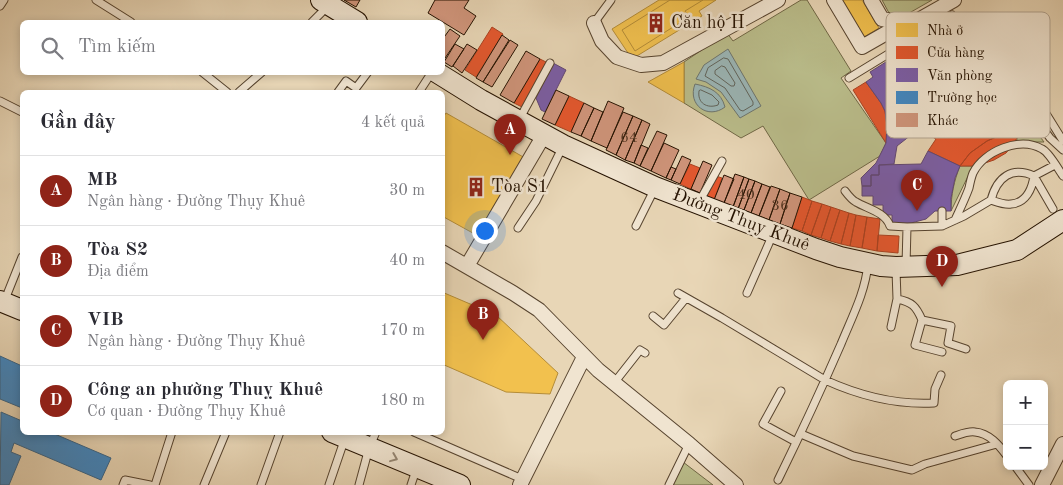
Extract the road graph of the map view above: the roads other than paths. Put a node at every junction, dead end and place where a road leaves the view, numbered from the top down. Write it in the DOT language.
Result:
graph roads {
  1 [pos="4,0"];
  2 [pos="96,0"];
  3 [pos="611,0"];
  4 [pos="778,0"];
  5 [pos="834,0"];
  6 [pos="871,0"];
  7 [pos="954,0"];
  8 [pos="325,2"];
  9 [pos="0,6"];
  10 [pos="933,12"];
  11 [pos="127,20"];
  12 [pos="313,20"];
  13 [pos="354,20"];
  14 [pos="886,20"];
  15 [pos="594,23"];
  16 [pos="886,33"];
  17 [pos="886,55"];
  18 [pos="550,63"];
  19 [pos="206,75"];
  20 [pos="259,75"];
  21 [pos="366,75"];
  22 [pos="430,75"];
  23 [pos="441,75"];
  24 [pos="849,78"];
  25 [pos="224,90"];
  26 [pos="241,90"];
  27 [pos="339,90"];
  28 [pos="420,90"];
  29 [pos="0,101"];
  30 [pos="20,111"];
  31 [pos="1050,120"];
  32 [pos="518,121"];
  33 [pos="544,135"];
  34 [pos="1050,138"];
  35 [pos="1063,141"];
  36 [pos="563,145"];
  37 [pos="1063,150"];
  38 [pos="722,161"];
  39 [pos="1061,170"];
  40 [pos="1034,176"];
  41 [pos="655,187"];
  42 [pos="845,191"];
  43 [pos="991,200"];
  44 [pos="698,204"];
  45 [pos="942,211"];
  46 [pos="955,220"];
  47 [pos="1059,222"];
  48 [pos="636,226"];
  49 [pos="942,226"];
  50 [pos="907,227"];
  51 [pos="518,228"];
  52 [pos="773,233"];
  53 [pos="445,254"];
  54 [pos="20,261"];
  55 [pos="868,264"];
  56 [pos="467,266"];
  57 [pos="901,266"];
  58 [pos="678,293"];
  59 [pos="747,293"];
  60 [pos="686,298"];
  61 [pos="897,299"];
  62 [pos="2,301"];
  63 [pos="20,309"];
  64 [pos="653,316"];
  65 [pos="922,320"];
  66 [pos="891,327"];
  67 [pos="966,349"];
  68 [pos="942,352"];
  69 [pos="645,353"];
  70 [pos="584,357"];
  71 [pos="941,375"];
  72 [pos="825,380"];
  73 [pos="614,383"];
  74 [pos="781,391"];
  75 [pos="800,434"];
  76 [pos="171,435"];
  77 [pos="225,435"];
  78 [pos="279,435"];
  79 [pos="339,435"];
  80 [pos="420,435"];
  81 [pos="955,436"];
  82 [pos="372,440"];
  83 [pos="796,442"];
  84 [pos="689,444"];
  85 [pos="997,444"];
  86 [pos="1063,444"];
  87 [pos="1003,451"];
  88 [pos="1018,470"];
  89 [pos="414,476"];
  90 [pos="778,480"];
  91 [pos="521,482"];
  92 [pos="123,485"];
  93 [pos="150,485"];
  94 [pos="155,485"];
  95 [pos="204,485"];
  96 [pos="261,485"];
  97 [pos="329,485"];
  98 [pos="359,485"];
  99 [pos="460,485"];
  100 [pos="670,485"];
  101 [pos="736,485"];
  102 [pos="1029,485"];
  103 [pos="1042,485"];
  1 -- 9 [label="lane"];
  2 -- 11 [label="lane"];
  3 -- 15 [label="lane"];
  4 -- 15 [label="street"];
  5 -- 16 [label="street"];
  6 -- 14 [label="street"];
  7 -- 10 [label="street"];
  8 -- 12 [label="lane"];
  8 -- 13 [label="main road"];
  17 -- 24 [label="lane"];
  18 -- 32 [label="lane"];
  19 -- 25 [label="lane"];
  20 -- 26 [label="lane"];
  21 -- 27 [label="lane"];
  22 -- 28 [label="lane"];
  23 -- 32 [label="main road, Đường Thụy Khuê"];
  29 -- 30 [label="lane"];
  31 -- 35 [label="lane"];
  32 -- 33 [label="main road, Đường Thụy Khuê"];
  33 -- 36 [label="main road, Đường Thụy Khuê"];
  33 -- 56 [label="street"];
  34 -- 37 [label="lane"];
  36 -- 41 [label="main road, Đường Thụy Khuê"];
  36 -- 51 [label="lane"];
  38 -- 44 [label="lane"];
  39 -- 40 [label="lane"];
  39 -- 46 [label="lane"];
  40 -- 43 [label="lane"];
  40 -- 43 [label="lane"];
  40 -- 47 [label="lane"];
  41 -- 44 [label="main road, Đường Thụy Khuê"];
  41 -- 48 [label="lane"];
  42 -- 50 [label="lane"];
  43 -- 46 [label="lane"];
  44 -- 52 [label="main road, Đường Thụy Khuê"];
  45 -- 49 [label="lane"];
  46 -- 49 [label="lane"];
  47 -- 57 [label="main road, Đường Thụy Khuê"];
  49 -- 50 [label="lane"];
  50 -- 57 [label="lane"];
  52 -- 55 [label="main road, Đường Thụy Khuê"];
  52 -- 59 [label="lane"];
  53 -- 56 [label="street"];
  54 -- 62 [label="lane"];
  55 -- 57 [label="main road, Đường Thụy Khuê"];
  55 -- 72 [label="lane"];
  56 -- 70 [label="street"];
  57 -- 61 [label="lane"];
  58 -- 60 [label="lane"];
  60 -- 64 [label="lane"];
  60 -- 72 [label="lane"];
  61 -- 65 [label="lane"];
  61 -- 66 [label="lane"];
  62 -- 63 [label="main road"];
  65 -- 67 [label="lane"];
  65 -- 68 [label="lane"];
  69 -- 73 [label="lane"];
  70 -- 73 [label="street"];
  70 -- 91 [label="street"];
  71 -- 72 [label="lane"];
  72 -- 75 [label="lane"];
  73 -- 84 [label="street"];
  74 -- 83 [label="lane"];
  75 -- 83 [label="lane"];
  75 -- 85 [label="lane"];
  76 -- 94 [label="lane"];
  77 -- 95 [label="lane"];
  78 -- 96 [label="lane"];
  79 -- 82 [label="main road"];
  79 -- 97 [label="lane"];
  80 -- 91 [label="lane"];
  81 -- 85 [label="lane"];
  82 -- 89 [label="main road, one-way"];
  82 -- 98 [label="lane"];
  83 -- 90 [label="lane"];
  84 -- 100 [label="lane"];
  84 -- 101 [label="street"];
  85 -- 87 [label="lane"];
  86 -- 103 [label="street"];
  88 -- 102 [label="lane"];
  89 -- 99 [label="main road"];
  92 -- 93 [label="lane"];
}
